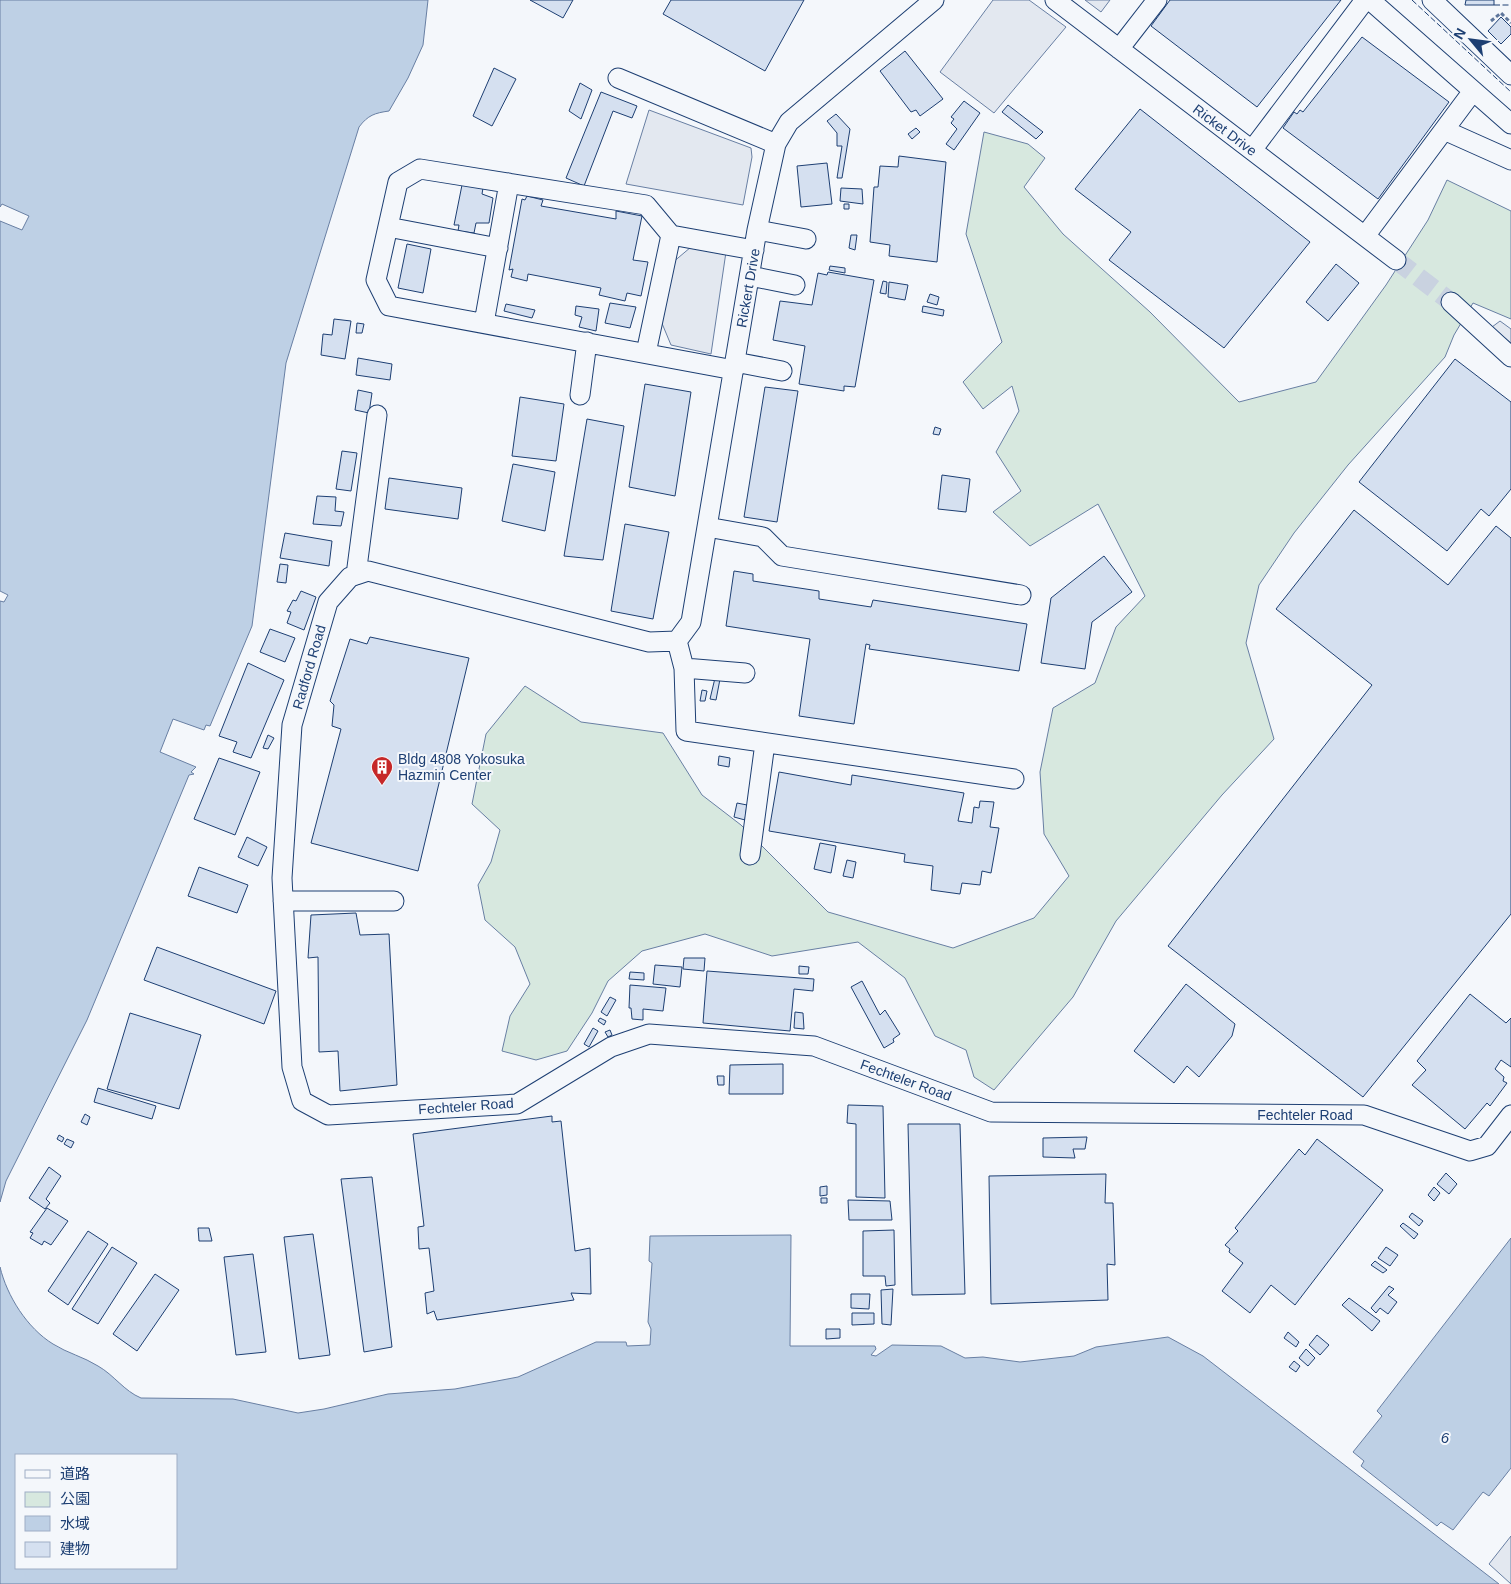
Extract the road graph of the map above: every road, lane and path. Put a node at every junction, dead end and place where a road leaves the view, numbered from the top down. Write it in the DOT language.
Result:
graph roads {
  1 [pos="1055,0"];
  2 [pos="1157,0"];
  3 [pos="1365,0"];
  4 [pos="1370,0"];
  5 [pos="1432,0"];
  6 [pos="935,2"];
  7 [pos="1491,21"];
  8 [pos="1511,22"];
  9 [pos="1119,49"];
  10 [pos="1511,75"];
  11 [pos="618,78"];
  12 [pos="1473,91"];
  13 [pos="1511,124"];
  14 [pos="1444,130"];
  15 [pos="776,144"];
  16 [pos="1252,150"];
  17 [pos="1511,160"];
  18 [pos="508,184"];
  19 [pos="388,227"];
  20 [pos="757,230"];
  21 [pos="671,235"];
  22 [pos="1365,236"];
  23 [pos="806,239"];
  24 [pos="498,248"];
  25 [pos="754,250"];
  26 [pos="1396,260"];
  27 [pos="750,276"];
  28 [pos="795,285"];
  29 [pos="1451,302"];
  30 [pos="484,324"];
  31 [pos="587,342"];
  32 [pos="646,353"];
  33 [pos="1511,357"];
  34 [pos="735,366"];
  35 [pos="782,371"];
  36 [pos="580,395"];
  37 [pos="377,415"];
  38 [pos="707,526"];
  39 [pos="356,575"];
  40 [pos="1021,595"];
  41 [pos="677,640"];
  42 [pos="684,668"];
  43 [pos="745,673"];
  44 [pos="765,743"];
  45 [pos="1014,779"];
  46 [pos="750,855"];
  47 [pos="394,900"];
  48 [pos="283,901"];
  49 [pos="302,1102"];
  50 [pos="1511,1115"];
  1 -- 9 [label="street, Ricket Drive"];
  2 -- 9 [label="street"];
  3 -- 16 [label="street"];
  4 -- 12 [label="street"];
  5 -- 10 [label="street"];
  6 -- 15 [label="street, Rickert Drive"];
  7 -- 8 [label="path"];
  9 -- 16 [label="street, Ricket Drive"];
  11 -- 15 [label="street"];
  12 -- 13 [label="street"];
  12 -- 14 [label="street"];
  14 -- 17 [label="street"];
  14 -- 22 [label="street"];
  15 -- 20 [label="street, Rickert Drive"];
  16 -- 22 [label="street, Ricket Drive"];
  18 -- 19 [label="street"];
  18 -- 21 [label="street"];
  18 -- 24 [label="street"];
  19 -- 24 [label="street"];
  19 -- 30 [label="street"];
  20 -- 23 [label="street"];
  20 -- 25 [label="street, Rickert Drive"];
  21 -- 25 [label="street"];
  21 -- 32 [label="street"];
  22 -- 26 [label="street, Ricket Drive"];
  24 -- 30 [label="street"];
  25 -- 27 [label="street, Rickert Drive"];
  27 -- 28 [label="street"];
  27 -- 34 [label="street, Rickert Drive"];
  29 -- 33 [label="street"];
  30 -- 31 [label="street"];
  31 -- 32 [label="street"];
  31 -- 36 [label="street"];
  32 -- 34 [label="street"];
  34 -- 35 [label="street"];
  34 -- 38 [label="street, Rickert Drive"];
  37 -- 39 [label="street"];
  38 -- 40 [label="street"];
  38 -- 41 [label="street, Rickert Drive"];
  39 -- 41 [label="street"];
  39 -- 48 [label="street, Radford Road"];
  41 -- 42 [label="street"];
  42 -- 43 [label="street"];
  42 -- 44 [label="street"];
  44 -- 45 [label="street"];
  44 -- 46 [label="street"];
  47 -- 48 [label="street"];
  48 -- 49 [label="street, Radford Road"];
  49 -- 50 [label="street, Fechteler Road"];
}
